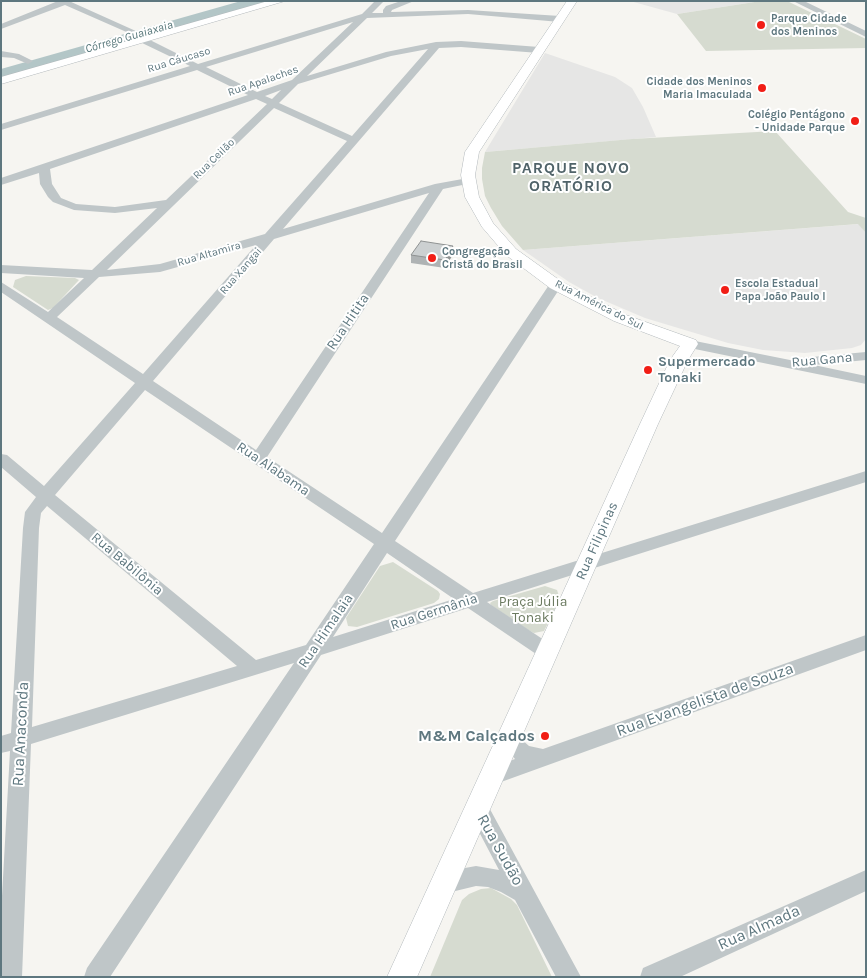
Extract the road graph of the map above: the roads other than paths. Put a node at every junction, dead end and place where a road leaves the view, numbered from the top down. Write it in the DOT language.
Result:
graph roads {
  1 [pos="244,1"];
  2 [pos="280,1"];
  3 [pos="380,1"];
  4 [pos="572,1"];
  5 [pos="797,1"];
  6 [pos="63,2"];
  7 [pos="408,2"];
  8 [pos="393,15"];
  9 [pos="364,16"];
  10 [pos="560,19"];
  11 [pos="866,26"];
  12 [pos="1,27"];
  13 [pos="853,28"];
  14 [pos="134,32"];
  15 [pos="866,34"];
  16 [pos="143,40"];
  17 [pos="436,45"];
  18 [pos="539,50"];
  19 [pos="1,54"];
  20 [pos="28,61"];
  21 [pos="10,66"];
  22 [pos="197,66"];
  23 [pos="1,81"];
  24 [pos="296,82"];
  25 [pos="257,96"];
  26 [pos="272,103"];
  27 [pos="1,127"];
  28 [pos="353,140"];
  29 [pos="44,168"];
  30 [pos="1,182"];
  31 [pos="468,182"];
  32 [pos="439,186"];
  33 [pos="169,204"];
  34 [pos="272,236"];
  35 [pos="1,269"];
  36 [pos="98,274"];
  37 [pos="556,285"];
  38 [pos="1,286"];
  39 [pos="49,318"];
  40 [pos="684,352"];
  41 [pos="864,356"];
  42 [pos="783,364"];
  43 [pos="846,376"];
  44 [pos="866,380"];
  45 [pos="144,382"];
  46 [pos="1,459"];
  47 [pos="258,459"];
  48 [pos="866,476"];
  49 [pos="45,496"];
  50 [pos="384,544"];
  51 [pos="587,563"];
  52 [pos="468,601"];
  53 [pos="866,642"];
  54 [pos="313,650"];
  55 [pos="546,651"];
  56 [pos="253,668"];
  57 [pos="509,735"];
  58 [pos="21,738"];
  59 [pos="1,745"];
  60 [pos="544,758"];
  61 [pos="490,778"];
  62 [pos="477,808"];
  63 [pos="866,880"];
  64 [pos="443,884"];
  65 [pos="522,892"];
  66 [pos="10,977"];
  67 [pos="96,977"];
  68 [pos="402,977"];
  69 [pos="569,977"];
  70 [pos="652,977"];
  1 -- 14 [label="main road"];
  2 -- 16 [label="main road"];
  3 -- 7 [label="street"];
  3 -- 9 [label="street, Rua Ceilão"];
  4 -- 10 [label="main road, Rua América do Sul"];
  5 -- 13 [label="street"];
  6 -- 12 [label="street"];
  6 -- 14 [label="street"];
  7 -- 8 [label="street"];
  8 -- 9 [label="street"];
  8 -- 10 [label="street"];
  9 -- 22 [label="street, Rua Cáucaso"];
  9 -- 24 [label="street, Rua Ceilão"];
  10 -- 18 [label="main road, Rua América do Sul"];
  11 -- 13 [label="street"];
  13 -- 15 [label="street"];
  14 -- 20 [label="main road"];
  16 -- 22 [label="street"];
  16 -- 23 [label="main road"];
  17 -- 18 [label="street, Rua Apalaches"];
  17 -- 24 [label="street, Rua Apalaches"];
  17 -- 28 [label="street, Rua Xangai"];
  18 -- 31 [label="main road, Rua América do Sul"];
  19 -- 20 [label="street"];
  20 -- 21 [label="main road"];
  22 -- 25 [label="street"];
  22 -- 27 [label="street, Rua Cáucaso"];
  24 -- 25 [label="street, Rua Apalaches"];
  24 -- 26 [label="street, Rua Ceilão"];
  25 -- 26 [label="street"];
  25 -- 29 [label="street, Rua Apalaches"];
  26 -- 28 [label="street"];
  26 -- 33 [label="street, Rua Ceilão"];
  28 -- 34 [label="street, Rua Xangai"];
  29 -- 30 [label="street, Rua Apalaches"];
  29 -- 33 [label="street"];
  31 -- 32 [label="street, Rua Altamira"];
  31 -- 37 [label="main road, Rua América do Sul"];
  32 -- 34 [label="street, Rua Altamira"];
  32 -- 47 [label="street, Rua Hitita"];
  33 -- 36 [label="street, Rua Ceilão"];
  34 -- 36 [label="street, Rua Altamira"];
  34 -- 45 [label="street, Rua Xangai"];
  35 -- 36 [label="street, Rua Altamira"];
  36 -- 39 [label="street, Rua Ceilão"];
  37 -- 40 [label="main road, Rua América do Sul"];
  37 -- 50 [label="street, Rua Himalaia"];
  38 -- 39 [label="street, Rua Alabama"];
  39 -- 45 [label="street, Rua Alabama"];
  40 -- 42 [label="street"];
  40 -- 51 [label="main road, Rua Filipinas"];
  41 -- 42 [label="street, Rua Gana"];
  41 -- 43 [label="street, Rua Gana"];
  42 -- 43 [label="street"];
  43 -- 44 [label="street"];
  45 -- 47 [label="street, Rua Alabama"];
  45 -- 49 [label="street, Rua Xangai"];
  46 -- 49 [label="street, Rua Babilônia"];
  47 -- 50 [label="street, Rua Alabama"];
  48 -- 51 [label="street, Rua Germânia"];
  49 -- 56 [label="street, Rua Babilônia"];
  49 -- 58 [label="street, Rua Anaconda"];
  50 -- 52 [label="street, Rua Alabama"];
  50 -- 54 [label="street, Rua Himalaia"];
  51 -- 52 [label="street, Rua Germânia"];
  51 -- 55 [label="main road, Rua Filipinas"];
  52 -- 54 [label="street, Rua Germânia"];
  52 -- 55 [label="street, Rua Alabama"];
  53 -- 60 [label="street, Rua Evangelista de Souza"];
  54 -- 56 [label="street, Rua Germânia"];
  54 -- 67 [label="street, Rua Himalaia"];
  55 -- 57 [label="main road, Rua Filipinas"];
  56 -- 58 [label="street, Rua Germânia"];
  57 -- 60 [label="street"];
  57 -- 61 [label="main road, Rua Filipinas"];
  58 -- 59 [label="street, Rua Germânia"];
  58 -- 66 [label="street, Rua Anaconda"];
  60 -- 61 [label="street, Rua Evangelista de Souza"];
  61 -- 62 [label="main road"];
  62 -- 64 [label="main road"];
  62 -- 65 [label="street, Rua Sudão"];
  63 -- 70 [label="street, Rua Almada"];
  64 -- 65 [label="street, Rua Sudão"];
  64 -- 68 [label="main road"];
  65 -- 69 [label="street, Rua Sudão"];
}
